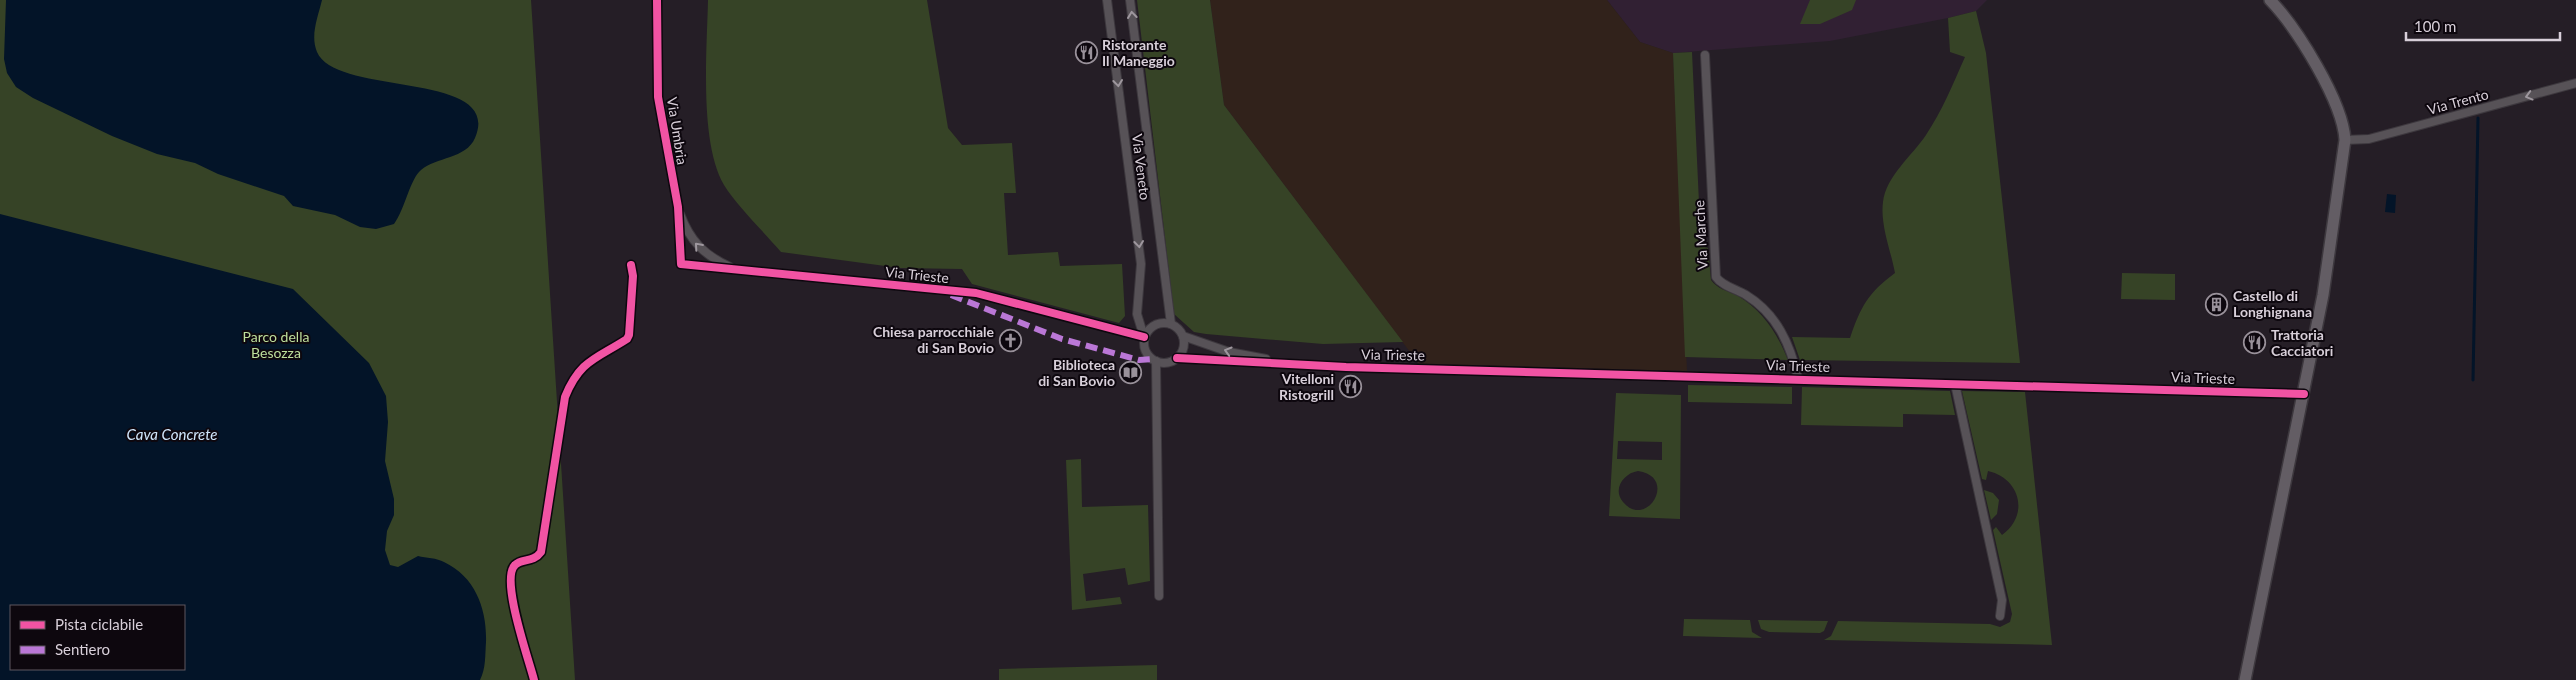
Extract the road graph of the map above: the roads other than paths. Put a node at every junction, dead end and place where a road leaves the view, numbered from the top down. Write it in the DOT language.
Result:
graph roads {
  1 [pos="657,0"];
  2 [pos="1107,0"];
  3 [pos="1130,0"];
  4 [pos="2270,0"];
  5 [pos="1705,55"];
  6 [pos="2576,83"];
  7 [pos="2345,140"];
  8 [pos="678,208"];
  9 [pos="681,264"];
  10 [pos="734,270"];
  11 [pos="1171,324"];
  12 [pos="1183,336"];
  13 [pos="1144,337"];
  14 [pos="1177,358"];
  15 [pos="1156,361"];
  16 [pos="1292,365"];
  17 [pos="1798,378"];
  18 [pos="1955,384"];
  19 [pos="2304,394"];
  20 [pos="1158,596"];
  21 [pos="2000,616"];
  22 [pos="2245,680"];
  1 -- 8 [label="street, Via Umbria"];
  2 -- 13 [label="street, Via Veneto, one-way"];
  11 -- 3 [label="street, Via Veneto, one-way"];
  4 -- 7 [label="street"];
  5 -- 17 [label="street, Via Marche"];
  6 -- 7 [label="street, Via Trento, one-way"];
  7 -- 19 [label="street"];
  8 -- 9 [label="street, Via Umbria"];
  10 -- 8 [label="street, Via Umbria, one-way"];
  9 -- 10 [label="street, Via Trieste"];
  10 -- 13 [label="street, Via Trieste"];
  11 -- 12 [label="street"];
  11 -- 13 [label="street"];
  12 -- 14 [label="street"];
  16 -- 12 [label="street, one-way"];
  13 -- 15 [label="street"];
  14 -- 15 [label="street"];
  14 -- 16 [label="street"];
  15 -- 20 [label="street"];
  16 -- 17 [label="street, Via Trieste"];
  17 -- 18 [label="street, Via Trieste"];
  18 -- 19 [label="street, Via Trieste"];
  18 -- 21 [label="street"];
  19 -- 22 [label="street"];
}
